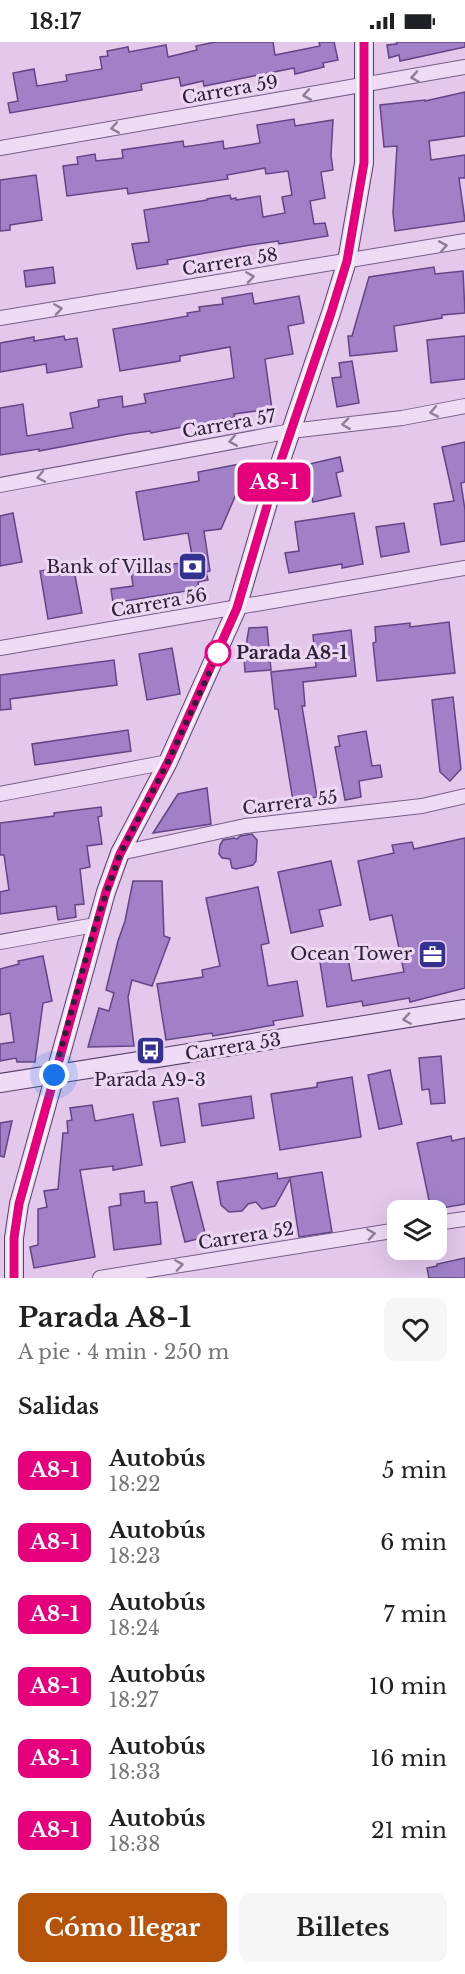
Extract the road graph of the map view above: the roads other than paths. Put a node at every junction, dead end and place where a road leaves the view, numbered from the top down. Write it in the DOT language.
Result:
graph roads {
  1 [pos="364,42"];
  2 [pos="465,67"];
  3 [pos="365,86"];
  4 [pos="0,148"];
  5 [pos="465,242"];
  6 [pos="347,261"];
  7 [pos="0,318"];
  8 [pos="465,406"];
  9 [pos="291,431"];
  10 [pos="0,485"];
  11 [pos="465,568"];
  12 [pos="237,608"];
  13 [pos="0,648"];
  14 [pos="168,762"];
  15 [pos="0,794"];
  16 [pos="465,796"];
  17 [pos="120,854"];
  18 [pos="95,925"];
  19 [pos="0,942"];
  20 [pos="465,1009"];
  21 [pos="54,1075"];
  22 [pos="0,1083"];
  23 [pos="465,1219"];
  24 [pos="447,1221"];
  25 [pos="387,1232"];
  26 [pos="14,1278"];
  27 [pos="100,1278"];
  1 -- 3 [label="street"];
  2 -- 3 [label="street, Carrera 59, one-way"];
  3 -- 4 [label="street, Carrera 59, one-way"];
  3 -- 6 [label="street"];
  6 -- 5 [label="street, Carrera 58, one-way"];
  7 -- 6 [label="street, Carrera 58, one-way"];
  6 -- 9 [label="street"];
  8 -- 9 [label="street, Carrera 57, one-way"];
  9 -- 10 [label="street, Carrera 57, one-way"];
  9 -- 12 [label="street"];
  11 -- 12 [label="street, Carrera 56"];
  12 -- 13 [label="street, Carrera 56"];
  12 -- 14 [label="street"];
  14 -- 15 [label="street"];
  14 -- 17 [label="street"];
  16 -- 17 [label="street, Carrera 55"];
  17 -- 18 [label="street"];
  18 -- 19 [label="street"];
  18 -- 21 [label="street"];
  20 -- 21 [label="street, Carrera 53, one-way"];
  21 -- 22 [label="street, Carrera 53"];
  21 -- 26 [label="street"];
  23 -- 24 [label="street"];
  27 -- 25 [label="street, Carrera 52, one-way"];
}
